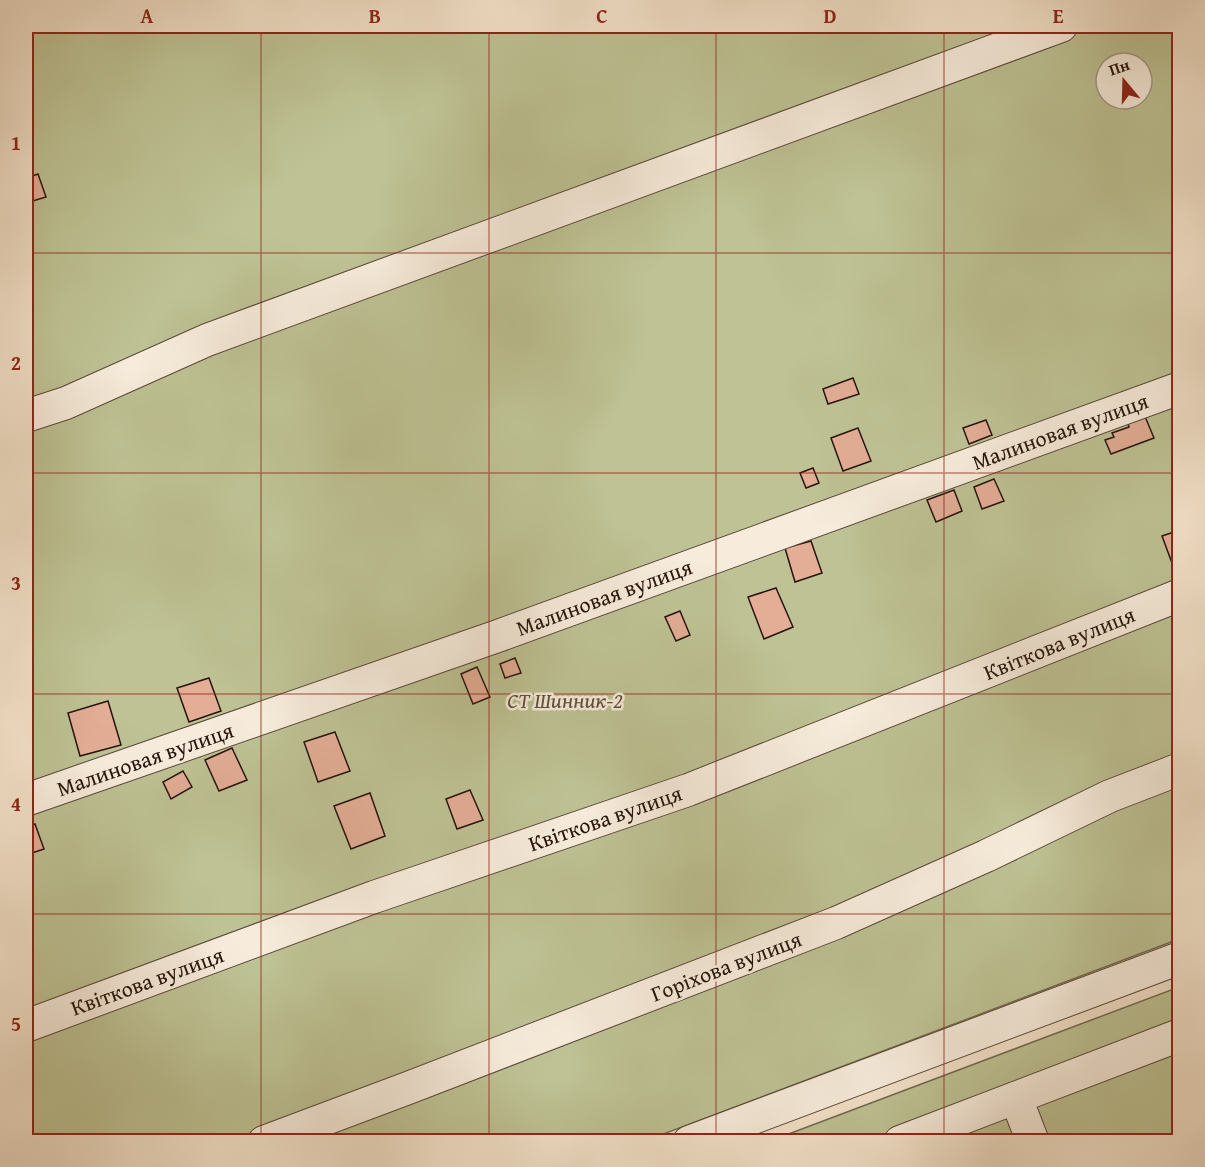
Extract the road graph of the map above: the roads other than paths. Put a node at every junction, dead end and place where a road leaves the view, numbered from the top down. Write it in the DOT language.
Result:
graph roads {
  1 [pos="1061,26"];
  2 [pos="1179,388"];
  3 [pos="26,416"];
  4 [pos="1179,595"];
  5 [pos="1179,769"];
  6 [pos="26,800"];
  7 [pos="1179,958"];
  8 [pos="26,1026"];
  9 [pos="1179,1035"];
  10 [pos="1016,1098"];
  11 [pos="264,1142"];
  12 [pos="689,1142"];
  13 [pos="900,1142"];
  14 [pos="1033,1142"];
  1 -- 3 [label="street"];
  2 -- 6 [label="street, Малиновая вулиця"];
  4 -- 8 [label="street, Квіткова вулиця"];
  5 -- 11 [label="street, Горіхова вулиця"];
  7 -- 12 [label="street"];
  9 -- 10 [label="street"];
  10 -- 13 [label="street"];
  10 -- 14 [label="street"];
}
